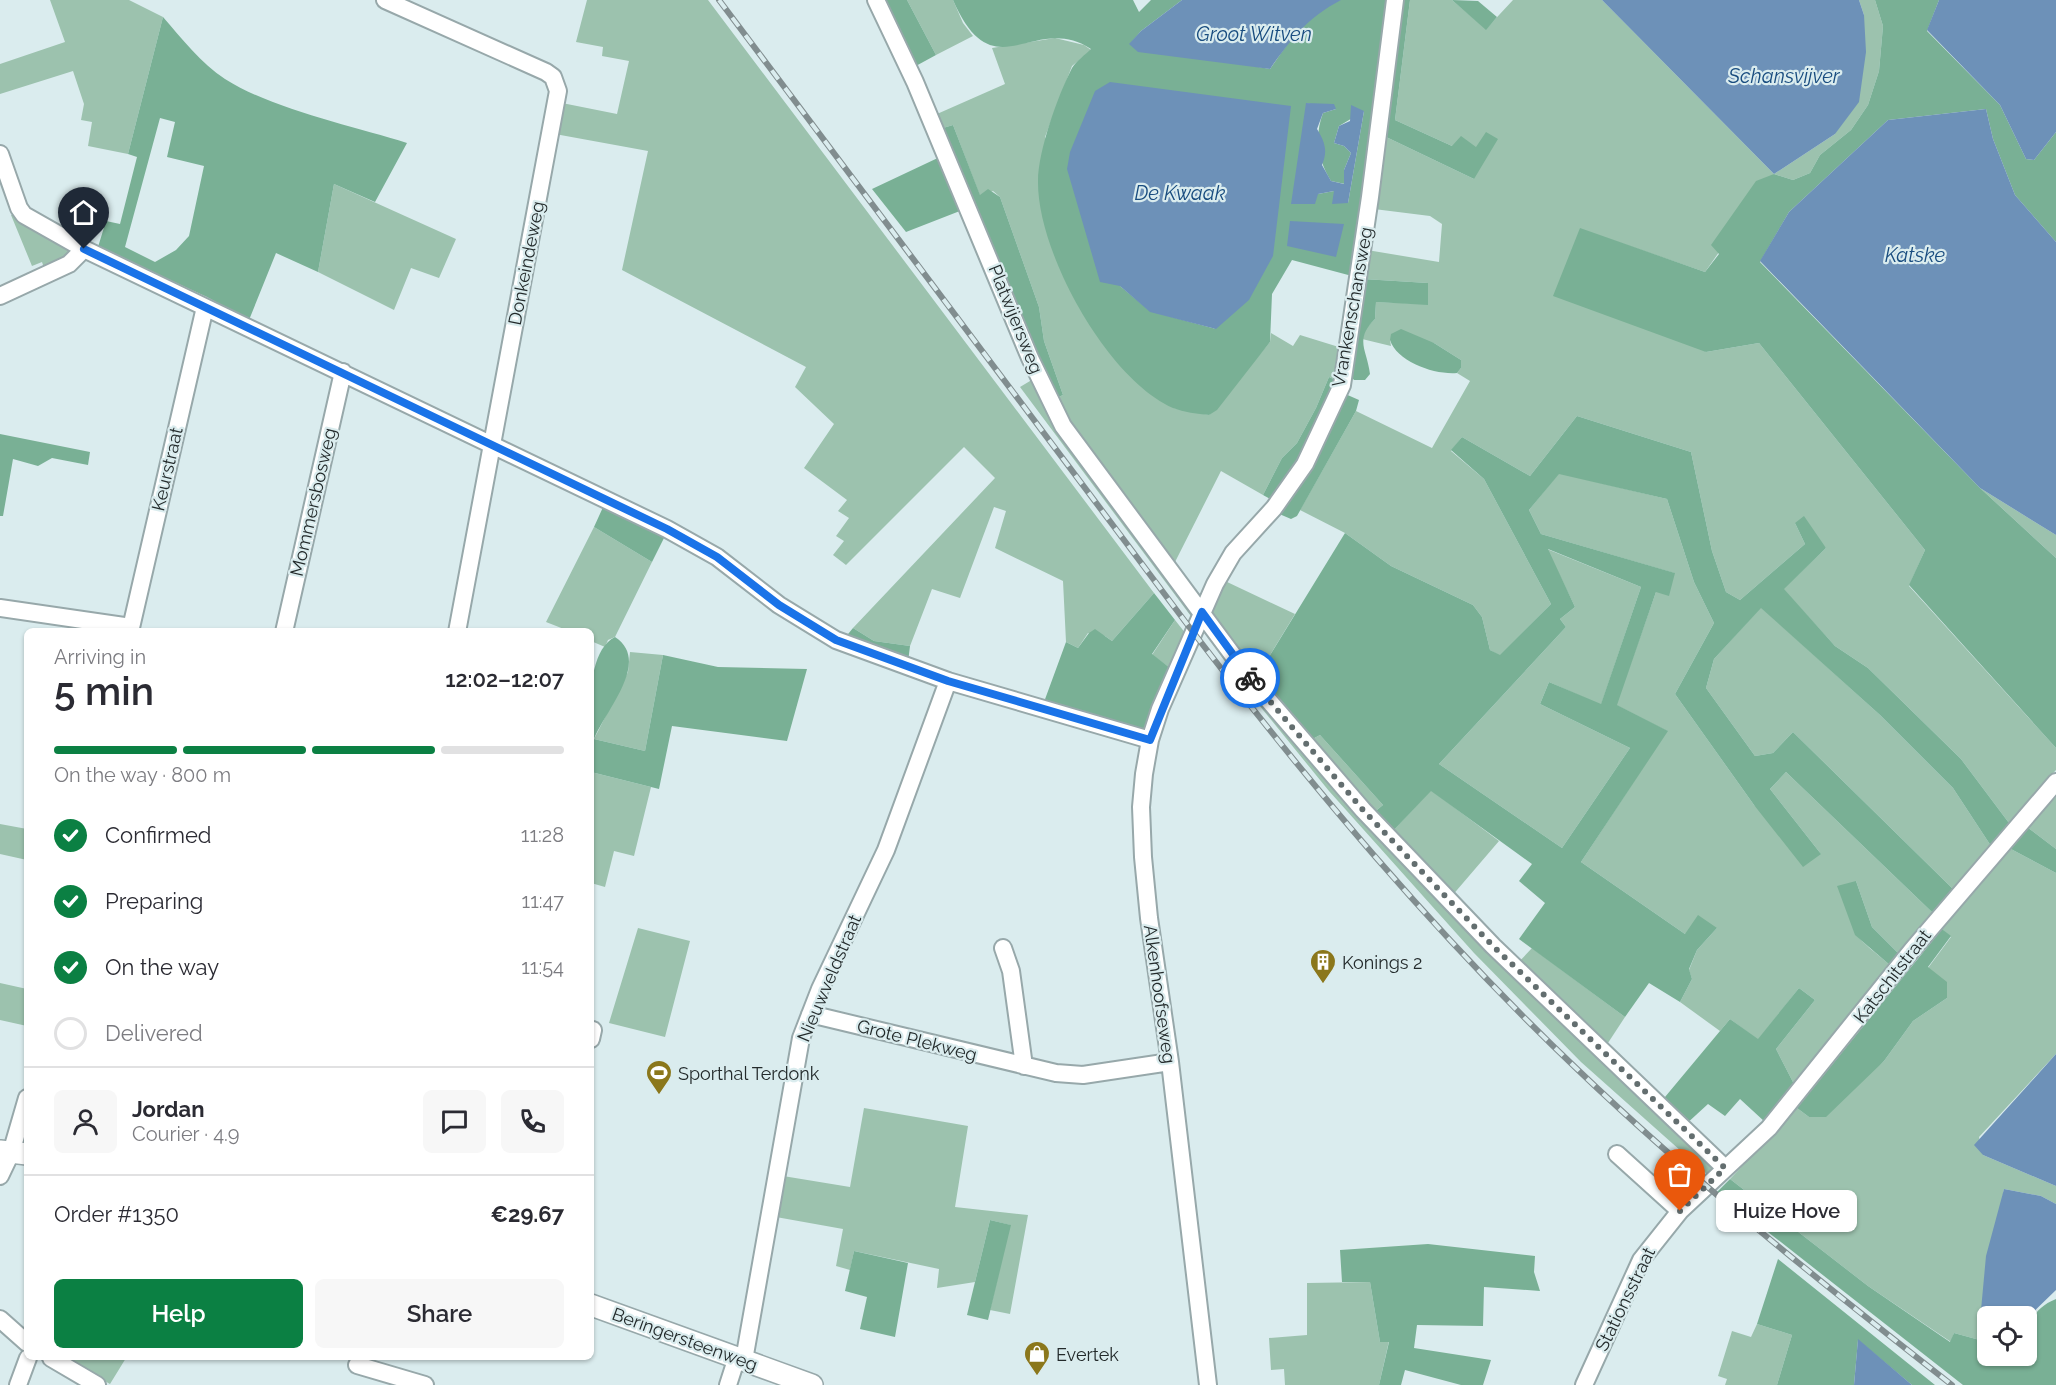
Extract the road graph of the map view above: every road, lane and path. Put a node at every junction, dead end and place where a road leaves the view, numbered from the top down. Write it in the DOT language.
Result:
graph roads {
  1 [pos="385,0"];
  2 [pos="876,0"];
  3 [pos="1395,0"];
  4 [pos="0,154"];
  5 [pos="84,249"];
  6 [pos="0,296"];
  7 [pos="205,307"];
  8 [pos="343,372"];
  9 [pos="492,443"];
  10 [pos="0,608"];
  11 [pos="1202,612"];
  12 [pos="125,628"];
  13 [pos="131,628"];
  14 [pos="285,628"];
  15 [pos="458,628"];
  16 [pos="948,681"];
  17 [pos="1150,740"];
  18 [pos="2056,782"];
  19 [pos="1003,948"];
  20 [pos="810,1014"];
  21 [pos="1170,1062"];
  22 [pos="1024,1066"];
  23 [pos="24,1110"];
  24 [pos="13,1153"];
  25 [pos="1617,1154"];
  26 [pos="1725,1168"];
  27 [pos="0,1176"];
  28 [pos="1680,1211"];
  29 [pos="594,1306"];
  30 [pos="0,1319"];
  31 [pos="24,1340"];
  32 [pos="740,1359"];
  33 [pos="27,1360"];
  34 [pos="54,1360"];
  35 [pos="357,1365"];
  36 [pos="18,1385"];
  37 [pos="97,1385"];
  38 [pos="424,1385"];
  39 [pos="728,1385"];
  40 [pos="812,1385"];
  41 [pos="1208,1385"];
  42 [pos="1584,1385"];
  1 -- 9 [label="street, Donkeindeweg"];
  2 -- 11 [label="street, Platwijersweg"];
  3 -- 11 [label="street, Vrankenschansweg"];
  4 -- 5 [label="street"];
  5 -- 6 [label="street"];
  5 -- 7 [label="street"];
  7 -- 8 [label="street"];
  7 -- 13 [label="street, Keurstraat"];
  8 -- 9 [label="street"];
  8 -- 14 [label="street, Mommersbosweg"];
  9 -- 15 [label="street, Donkeindeweg"];
  9 -- 16 [label="street"];
  10 -- 12 [label="street"];
  11 -- 17 [label="street, Alkenhoofseweg"];
  11 -- 26 [label="street, Platwijersweg"];
  16 -- 17 [label="street"];
  16 -- 20 [label="street, Nieuwveldstraat"];
  17 -- 21 [label="street, Alkenhoofseweg"];
  18 -- 26 [label="street, Katschitstraat"];
  19 -- 22 [label="street"];
  20 -- 22 [label="street, Grote Plekweg"];
  20 -- 32 [label="street, Nieuwveldstraat"];
  21 -- 22 [label="street, Grote Plekweg"];
  21 -- 41 [label="street, Alkenhoofseweg"];
  23 -- 24 [label="street"];
  24 -- 27 [label="street"];
  25 -- 28 [label="street"];
  26 -- 28 [label="street, Stationsstraat"];
  28 -- 42 [label="street, Stationsstraat"];
  29 -- 32 [label="main road, Beringersteenweg"];
  30 -- 31 [label="street"];
  32 -- 39 [label="street, Nieuwveldstraat"];
  32 -- 40 [label="main road, Beringersteenweg"];
  33 -- 36 [label="street"];
  34 -- 37 [label="street"];
  35 -- 38 [label="street"];
}
